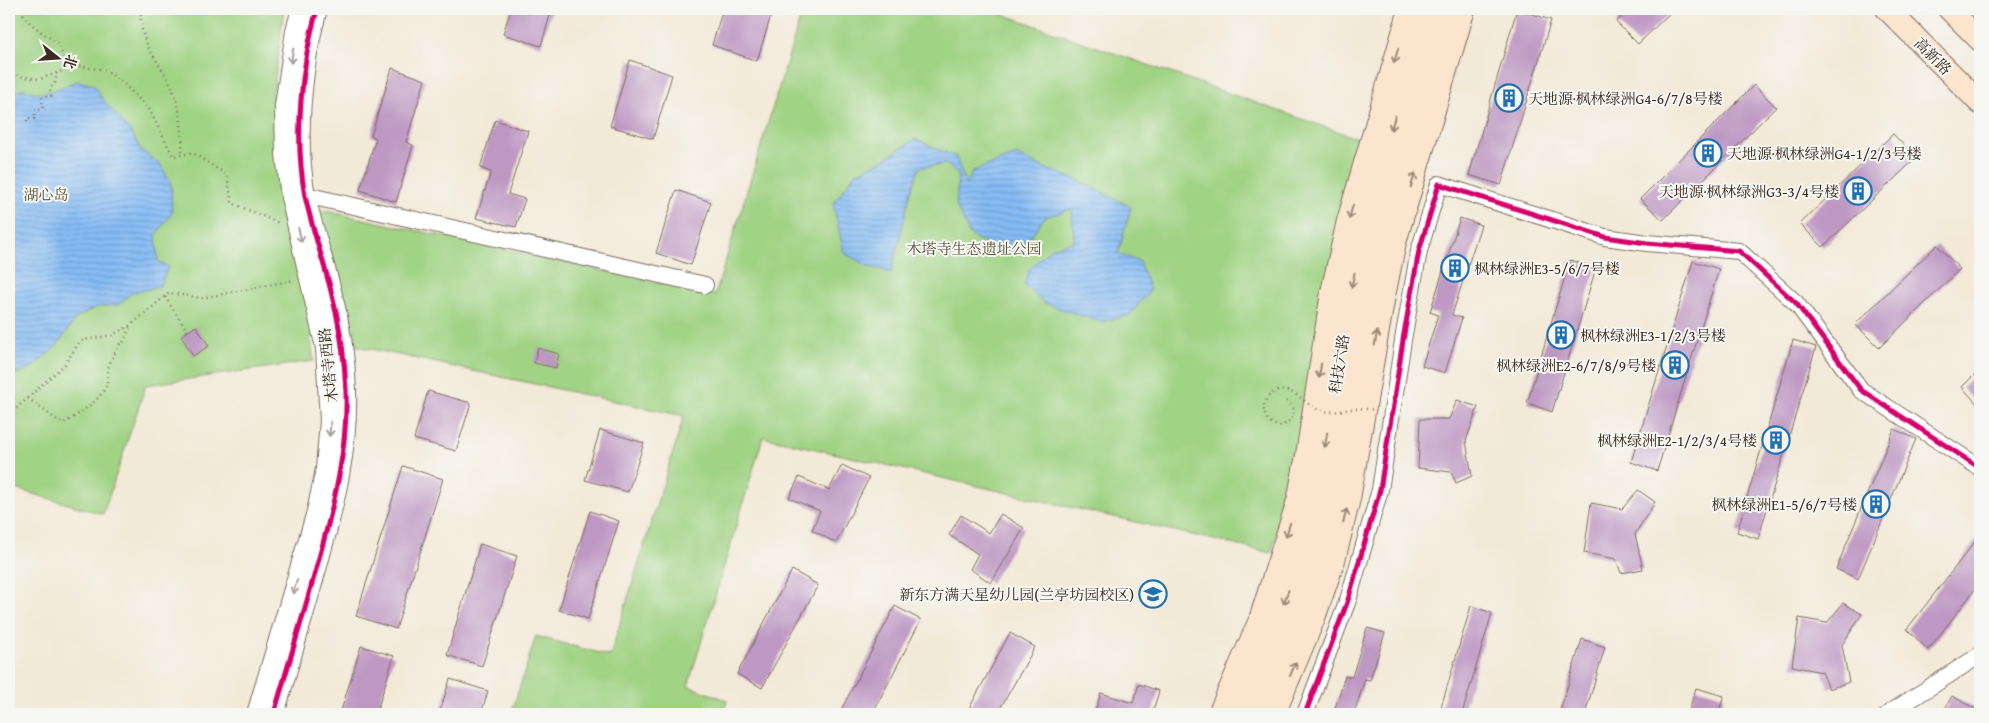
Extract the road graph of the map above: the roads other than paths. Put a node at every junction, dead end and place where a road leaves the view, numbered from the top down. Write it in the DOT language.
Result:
graph roads {
  1 [pos="302,9"];
  2 [pos="317,9"];
  3 [pos="1410,9"];
  4 [pos="1427,9"];
  5 [pos="1444,9"];
  6 [pos="1464,9"];
  7 [pos="1887,9"];
  8 [pos="1949,9"];
  9 [pos="1980,40"];
  10 [pos="1980,103"];
  11 [pos="298,196"];
  12 [pos="705,284"];
  13 [pos="1980,468"];
  14 [pos="1980,655"];
  15 [pos="256,714"];
  16 [pos="274,714"];
  17 [pos="1219,714"];
  18 [pos="1239,714"];
  19 [pos="1256,714"];
  20 [pos="1274,714"];
  21 [pos="1305,714"];
  22 [pos="1888,714"];
  1 -- 11 [label="street, 木塔寺西路, one-way"];
  2 -- 11 [label="street, 木塔寺西路"];
  3 -- 17 [label="main road, one-way"];
  4 -- 18 [label="main road, 科技六路, one-way"];
  5 -- 19 [label="main road, 科技六路"];
  20 -- 6 [label="main road, one-way"];
  7 -- 10 [label="main road, 高新路"];
  8 -- 9 [label="main road"];
  11 -- 12 [label="street"];
  11 -- 15 [label="street, 木塔寺西路, one-way"];
  11 -- 16 [label="street, 木塔寺西路"];
  13 -- 21 [label="street"];
  14 -- 22 [label="street"];
}
